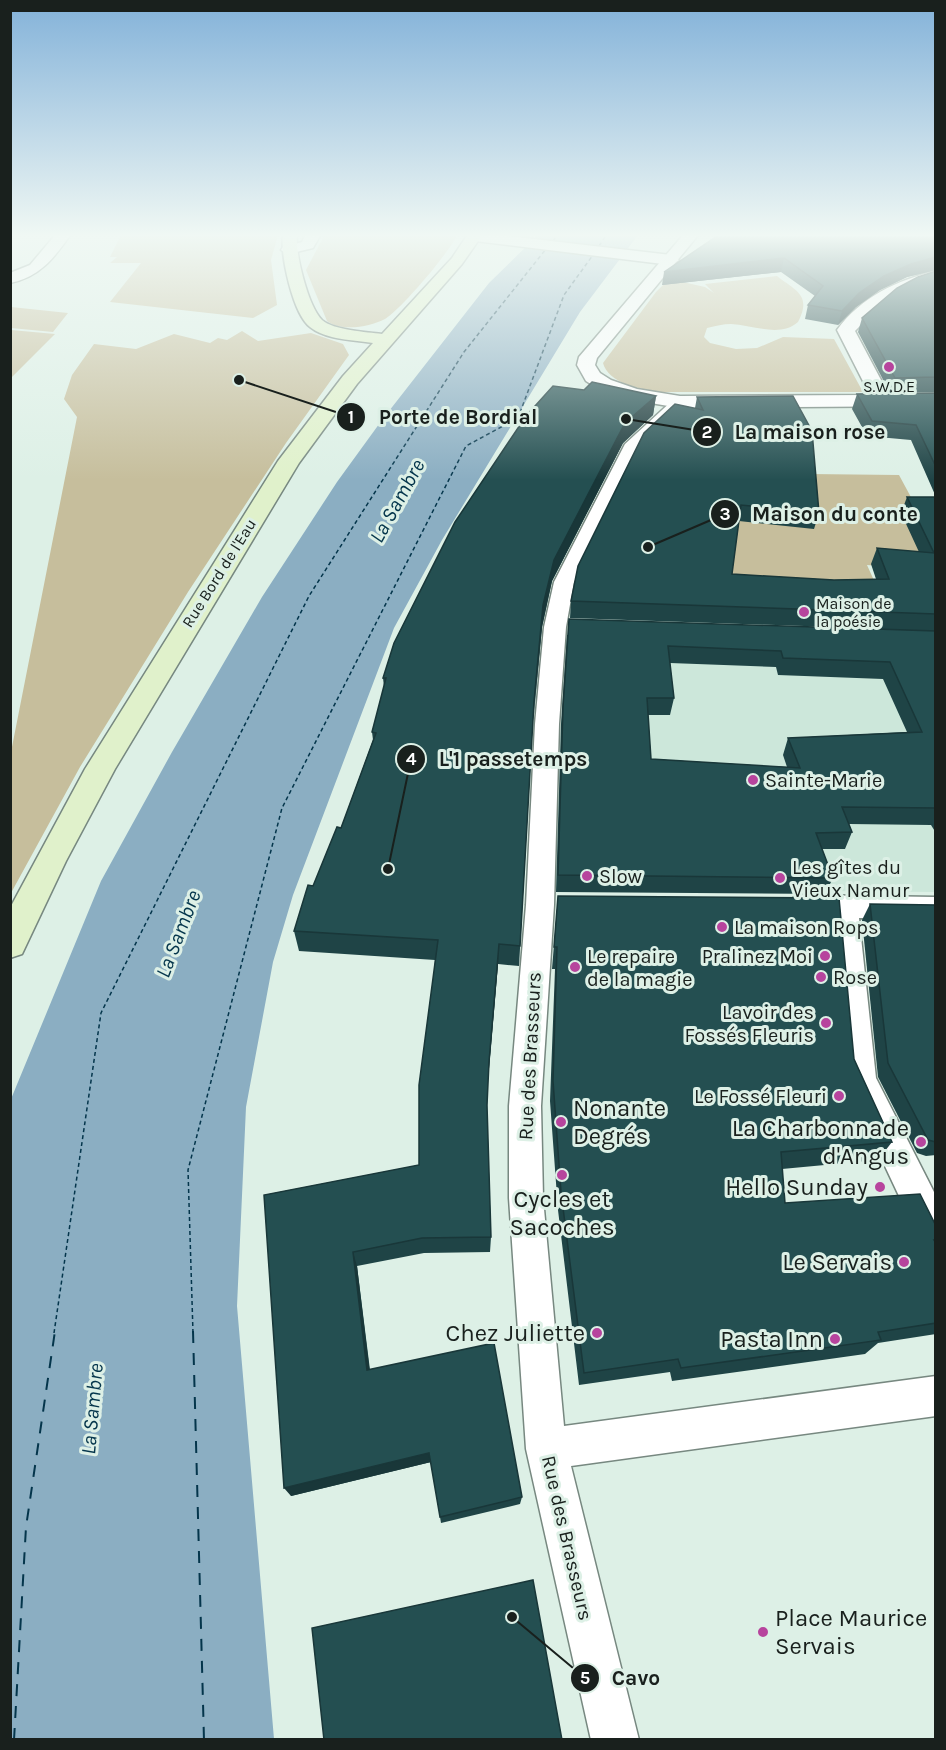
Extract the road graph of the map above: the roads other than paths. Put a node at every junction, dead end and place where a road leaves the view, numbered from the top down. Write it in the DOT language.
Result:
graph roads {
  1 [pos="313,316"];
  2 [pos="407,316"];
  3 [pos="622,316"];
  4 [pos="860,316"];
  5 [pos="384,340"];
  6 [pos="882,400"];
  7 [pos="936,400"];
  8 [pos="680,402"];
  9 [pos="577,626"];
  10 [pos="555,627"];
  11 [pos="774,906"];
  12 [pos="844,906"];
  13 [pos="936,908"];
  14 [pos="10,944"];
  15 [pos="924,1184"];
  16 [pos="936,1234"];
  17 [pos="936,1396"];
  18 [pos="546,1449"];
  19 [pos="615,1740"];
  1 -- 5 [label="main road"];
  2 -- 5 [label="main road, Rue Bord de l'Eau"];
  3 -- 8 [label="street"];
  4 -- 6 [label="street"];
  5 -- 14 [label="main road, Rue Bord de l'Eau"];
  6 -- 7 [label="street"];
  6 -- 8 [label="street"];
  8 -- 10 [label="street, Rue des Brasseurs"];
  9 -- 10 [label="street"];
  10 -- 18 [label="street, Rue des Brasseurs"];
  11 -- 12 [label="street"];
  12 -- 13 [label="street"];
  12 -- 15 [label="street"];
  15 -- 16 [label="street"];
  17 -- 18 [label="street"];
  18 -- 19 [label="street, Rue des Brasseurs"];
}
